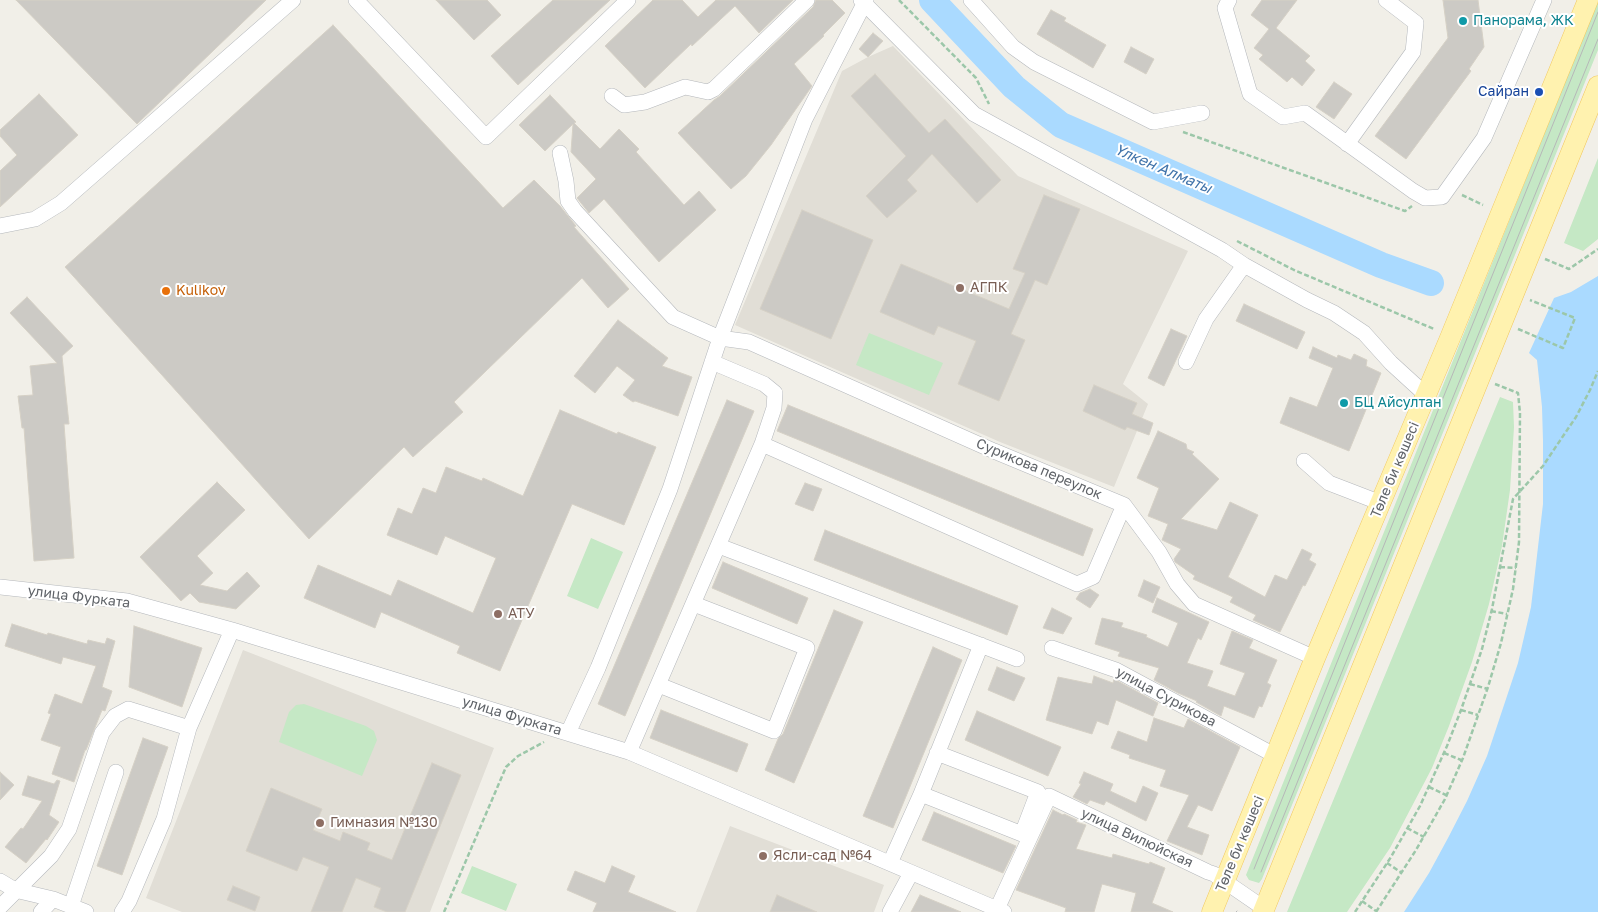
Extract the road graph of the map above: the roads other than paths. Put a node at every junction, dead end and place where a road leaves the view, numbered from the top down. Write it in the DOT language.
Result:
graph roads {
  1 [pos="293,0"];
  2 [pos="356,0"];
  3 [pos="628,0"];
  4 [pos="807,0"];
  5 [pos="971,0"];
  6 [pos="1229,0"];
  7 [pos="1386,0"];
  8 [pos="1544,0"];
  9 [pos="1588,0"];
  10 [pos="864,1"];
  11 [pos="1598,86"];
  12 [pos="612,96"];
  13 [pos="1202,113"];
  14 [pos="1347,144"];
  15 [pos="560,153"];
  16 [pos="0,226"];
  17 [pos="1244,264"];
  18 [pos="720,338"];
  19 [pos="712,362"];
  20 [pos="1186,362"];
  21 [pos="1426,396"];
  22 [pos="762,444"];
  23 [pos="1304,461"];
  24 [pos="1381,503"];
  25 [pos="1124,505"];
  26 [pos="719,546"];
  27 [pos="0,587"];
  28 [pos="694,604"];
  29 [pos="232,630"];
  30 [pos="980,645"];
  31 [pos="1052,648"];
  32 [pos="1315,658"];
  33 [pos="1017,659"];
  34 [pos="659,685"];
  35 [pos="189,728"];
  36 [pos="568,732"];
  37 [pos="629,752"];
  38 [pos="937,753"];
  39 [pos="1276,756"];
  40 [pos="116,772"];
  41 [pos="921,794"];
  42 [pos="890,863"];
  43 [pos="911,873"];
  44 [pos="1224,880"];
  45 [pos="0,881"];
  46 [pos="15,890"];
  47 [pos="53,899"];
  48 [pos="71,906"];
  49 [pos="0,907"];
  50 [pos="1264,910"];
  51 [pos="1000,911"];
  52 [pos="40,912"];
  53 [pos="86,912"];
  54 [pos="122,912"];
  55 [pos="890,912"];
  56 [pos="1212,912"];
  1 -- 16 [label="street"];
  2 -- 3 [label="street"];
  4 -- 12 [label="street"];
  5 -- 13 [label="street"];
  6 -- 14 [label="street"];
  7 -- 14 [label="street"];
  8 -- 14 [label="street"];
  9 -- 21 [label="main road, Төле би көшесі"];
  10 -- 17 [label="street"];
  10 -- 18 [label="street"];
  11 -- 50 [label="main road"];
  15 -- 18 [label="street, Сурикова переулок"];
  17 -- 20 [label="street"];
  17 -- 21 [label="street"];
  18 -- 19 [label="street"];
  18 -- 25 [label="street, Сурикова переулок"];
  19 -- 22 [label="street"];
  19 -- 36 [label="street"];
  21 -- 24 [label="main road, Төле би көшесі"];
  22 -- 25 [label="street"];
  22 -- 26 [label="street"];
  23 -- 24 [label="street"];
  24 -- 32 [label="main road, Төле би көшесі"];
  25 -- 32 [label="street"];
  26 -- 28 [label="street"];
  26 -- 30 [label="street"];
  27 -- 29 [label="street, улица Фурката"];
  28 -- 34 [label="street"];
  28 -- 34 [label="street"];
  29 -- 35 [label="street"];
  29 -- 36 [label="street, улица Фурката"];
  30 -- 33 [label="street"];
  30 -- 38 [label="street"];
  31 -- 39 [label="street, улица Сурикова"];
  32 -- 39 [label="main road, Төле би көшесі"];
  34 -- 37 [label="street"];
  35 -- 46 [label="street"];
  35 -- 54 [label="street"];
  36 -- 37 [label="street, улица Фурката"];
  37 -- 42 [label="street, улица Фурката"];
  38 -- 41 [label="street"];
  38 -- 41 [label="street"];
  39 -- 44 [label="main road, Төле би көшесі"];
  40 -- 48 [label="street"];
  41 -- 42 [label="street"];
  42 -- 43 [label="street, улица Фурката"];
  43 -- 51 [label="street, улица Фурката"];
  43 -- 55 [label="street"];
  44 -- 50 [label="street, улица Вилюйская"];
  44 -- 51 [label="street, улица Вилюйская"];
  44 -- 56 [label="main road, Төле би көшесі"];
  45 -- 46 [label="street"];
  46 -- 47 [label="street"];
  46 -- 49 [label="street"];
  47 -- 48 [label="street"];
  47 -- 52 [label="street"];
  48 -- 53 [label="street"];
}
